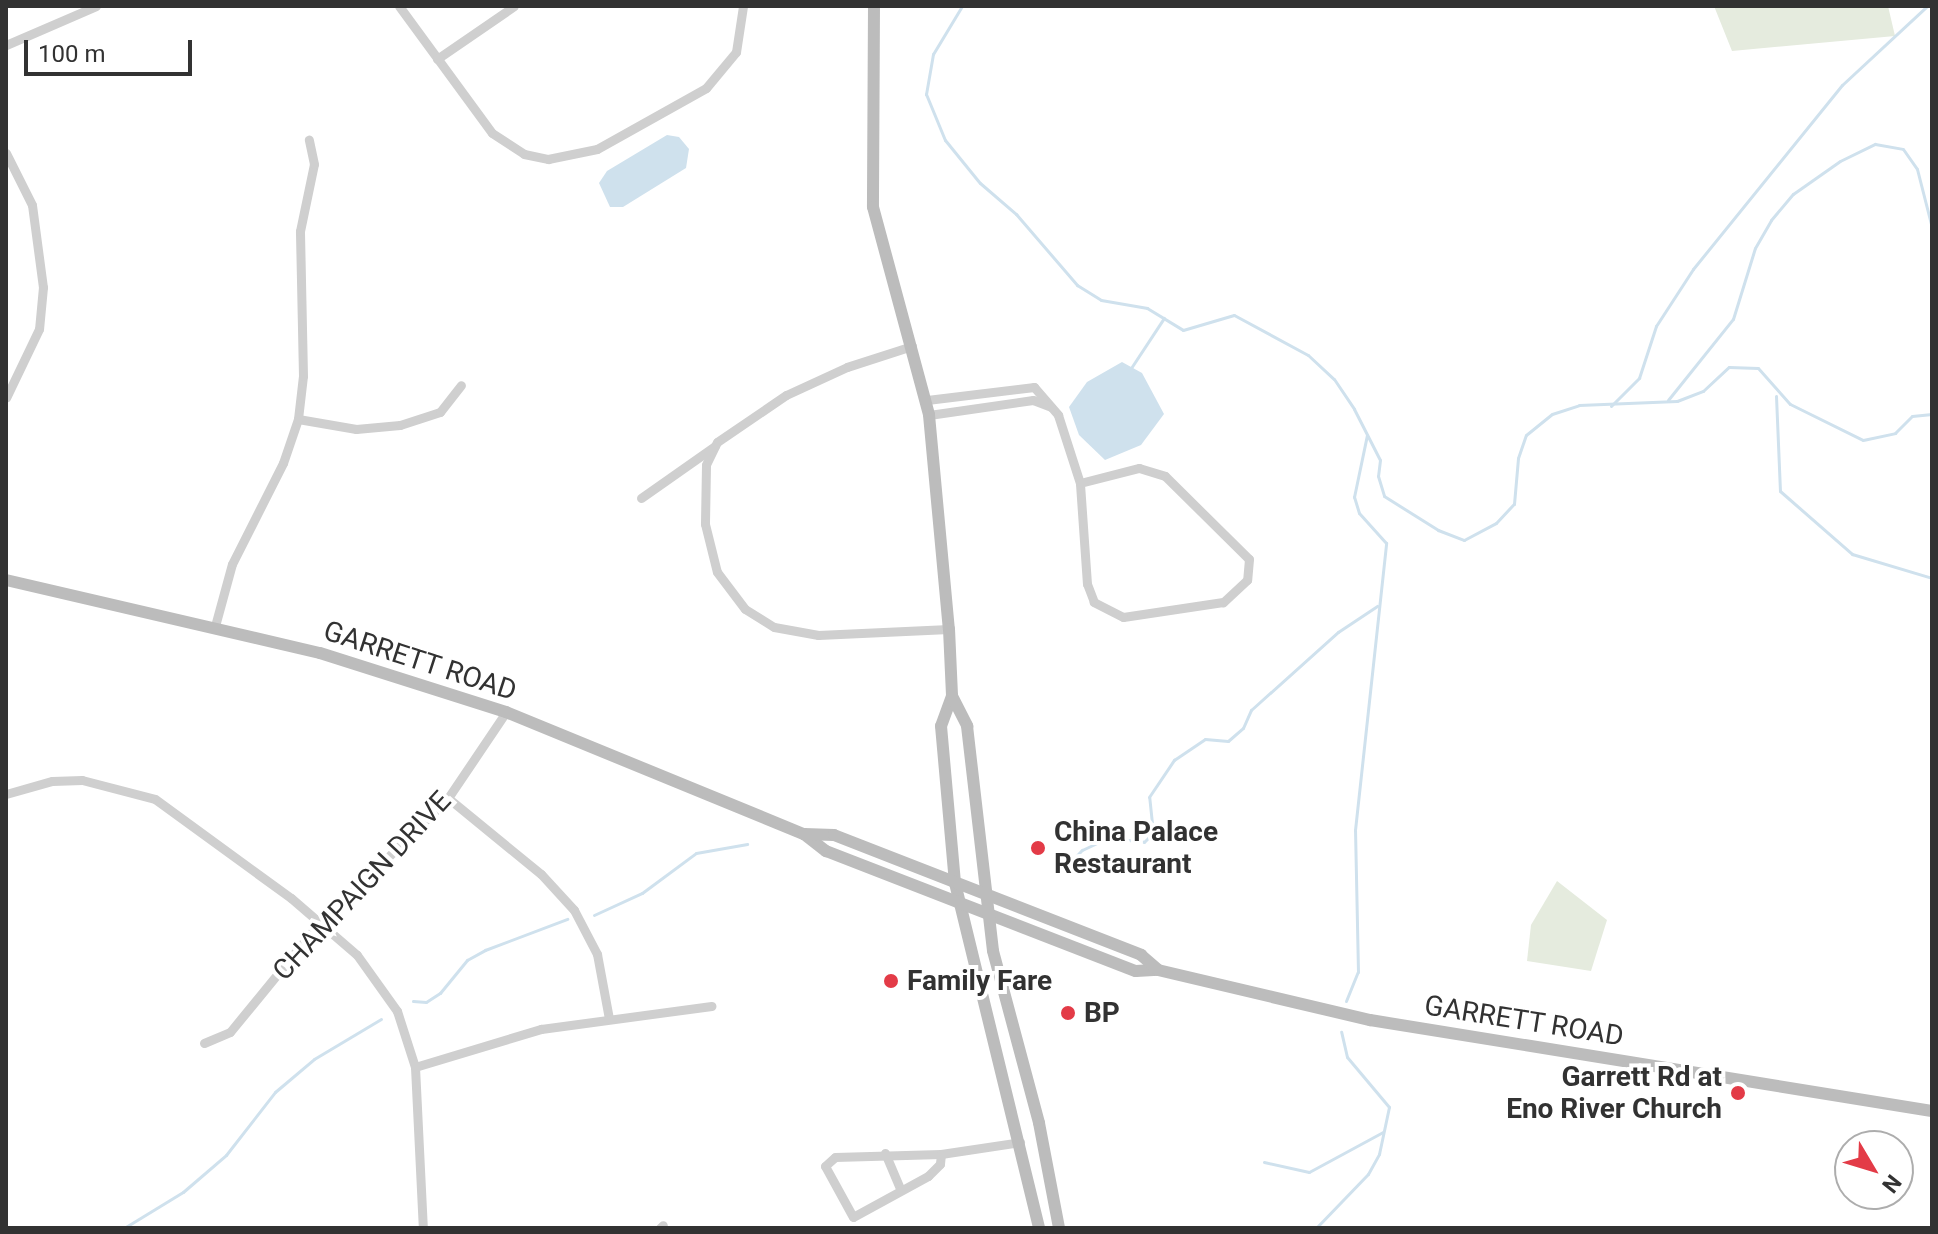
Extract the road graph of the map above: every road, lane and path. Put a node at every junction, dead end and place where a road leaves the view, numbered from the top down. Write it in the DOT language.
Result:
graph roads {
  1 [pos="96,6"];
  2 [pos="399,6"];
  3 [pos="514,6"];
  4 [pos="743,6"];
  5 [pos="874,6"];
  6 [pos="6,45"];
  7 [pos="437,59"];
  8 [pos="309,140"];
  9 [pos="6,153"];
  10 [pos="912,346"];
  11 [pos="461,385"];
  12 [pos="6,398"];
  13 [pos="927,400"];
  14 [pos="1052,407"];
  15 [pos="929,415"];
  16 [pos="298,419"];
  17 [pos="715,446"];
  18 [pos="1080,483"];
  19 [pos="641,498"];
  20 [pos="6,580"];
  21 [pos="215,626"];
  22 [pos="949,629"];
  23 [pos="952,696"];
  24 [pos="506,712"];
  25 [pos="6,794"];
  26 [pos="448,798"];
  27 [pos="804,834"];
  28 [pos="955,883"];
  29 [pos="985,895"];
  30 [pos="959,904"];
  31 [pos="989,917"];
  32 [pos="322,922"];
  33 [pos="1158,970"];
  34 [pos="711,1006"];
  35 [pos="609,1019"];
  36 [pos="204,1043"];
  37 [pos="415,1067"];
  38 [pos="1932,1111"];
  39 [pos="1020,1142"];
  40 [pos="885,1153"];
  41 [pos="941,1154"];
  42 [pos="900,1189"];
  43 [pos="423,1228"];
  44 [pos="1039,1228"];
  45 [pos="1059,1228"];
  1 -- 6 [label="street"];
  2 -- 7 [label="street"];
  3 -- 7 [label="street"];
  4 -- 7 [label="street"];
  5 -- 10 [label="street"];
  8 -- 16 [label="street"];
  9 -- 12 [label="street"];
  10 -- 13 [label="street"];
  10 -- 17 [label="street"];
  11 -- 16 [label="street"];
  13 -- 14 [label="street"];
  13 -- 15 [label="street"];
  14 -- 15 [label="street"];
  14 -- 18 [label="street"];
  15 -- 22 [label="street"];
  16 -- 21 [label="street"];
  17 -- 19 [label="street"];
  17 -- 22 [label="street"];
  18 -- 18 [label="street"];
  20 -- 21 [label="street, GARRETT ROAD"];
  21 -- 24 [label="street, GARRETT ROAD"];
  22 -- 23 [label="street"];
  23 -- 28 [label="street"];
  23 -- 29 [label="street"];
  24 -- 26 [label="street, CHAMPAIGN DRIVE"];
  24 -- 27 [label="street, GARRETT ROAD"];
  25 -- 32 [label="street"];
  26 -- 32 [label="street, CHAMPAIGN DRIVE"];
  26 -- 35 [label="street"];
  27 -- 28 [label="street, GARRETT ROAD"];
  27 -- 30 [label="street, GARRETT ROAD"];
  28 -- 29 [label="street, GARRETT ROAD"];
  28 -- 30 [label="street"];
  29 -- 31 [label="street"];
  29 -- 33 [label="street, GARRETT ROAD"];
  30 -- 31 [label="street, GARRETT ROAD"];
  30 -- 39 [label="street"];
  31 -- 33 [label="street, GARRETT ROAD"];
  31 -- 45 [label="street"];
  32 -- 36 [label="street, CHAMPAIGN DRIVE"];
  32 -- 37 [label="street"];
  33 -- 38 [label="street, GARRETT ROAD"];
  34 -- 35 [label="street"];
  35 -- 37 [label="street"];
  37 -- 43 [label="street"];
  39 -- 41 [label="street"];
  39 -- 44 [label="street"];
  40 -- 41 [label="street"];
  40 -- 42 [label="street"];
  40 -- 42 [label="street"];
  41 -- 42 [label="street"];
}
